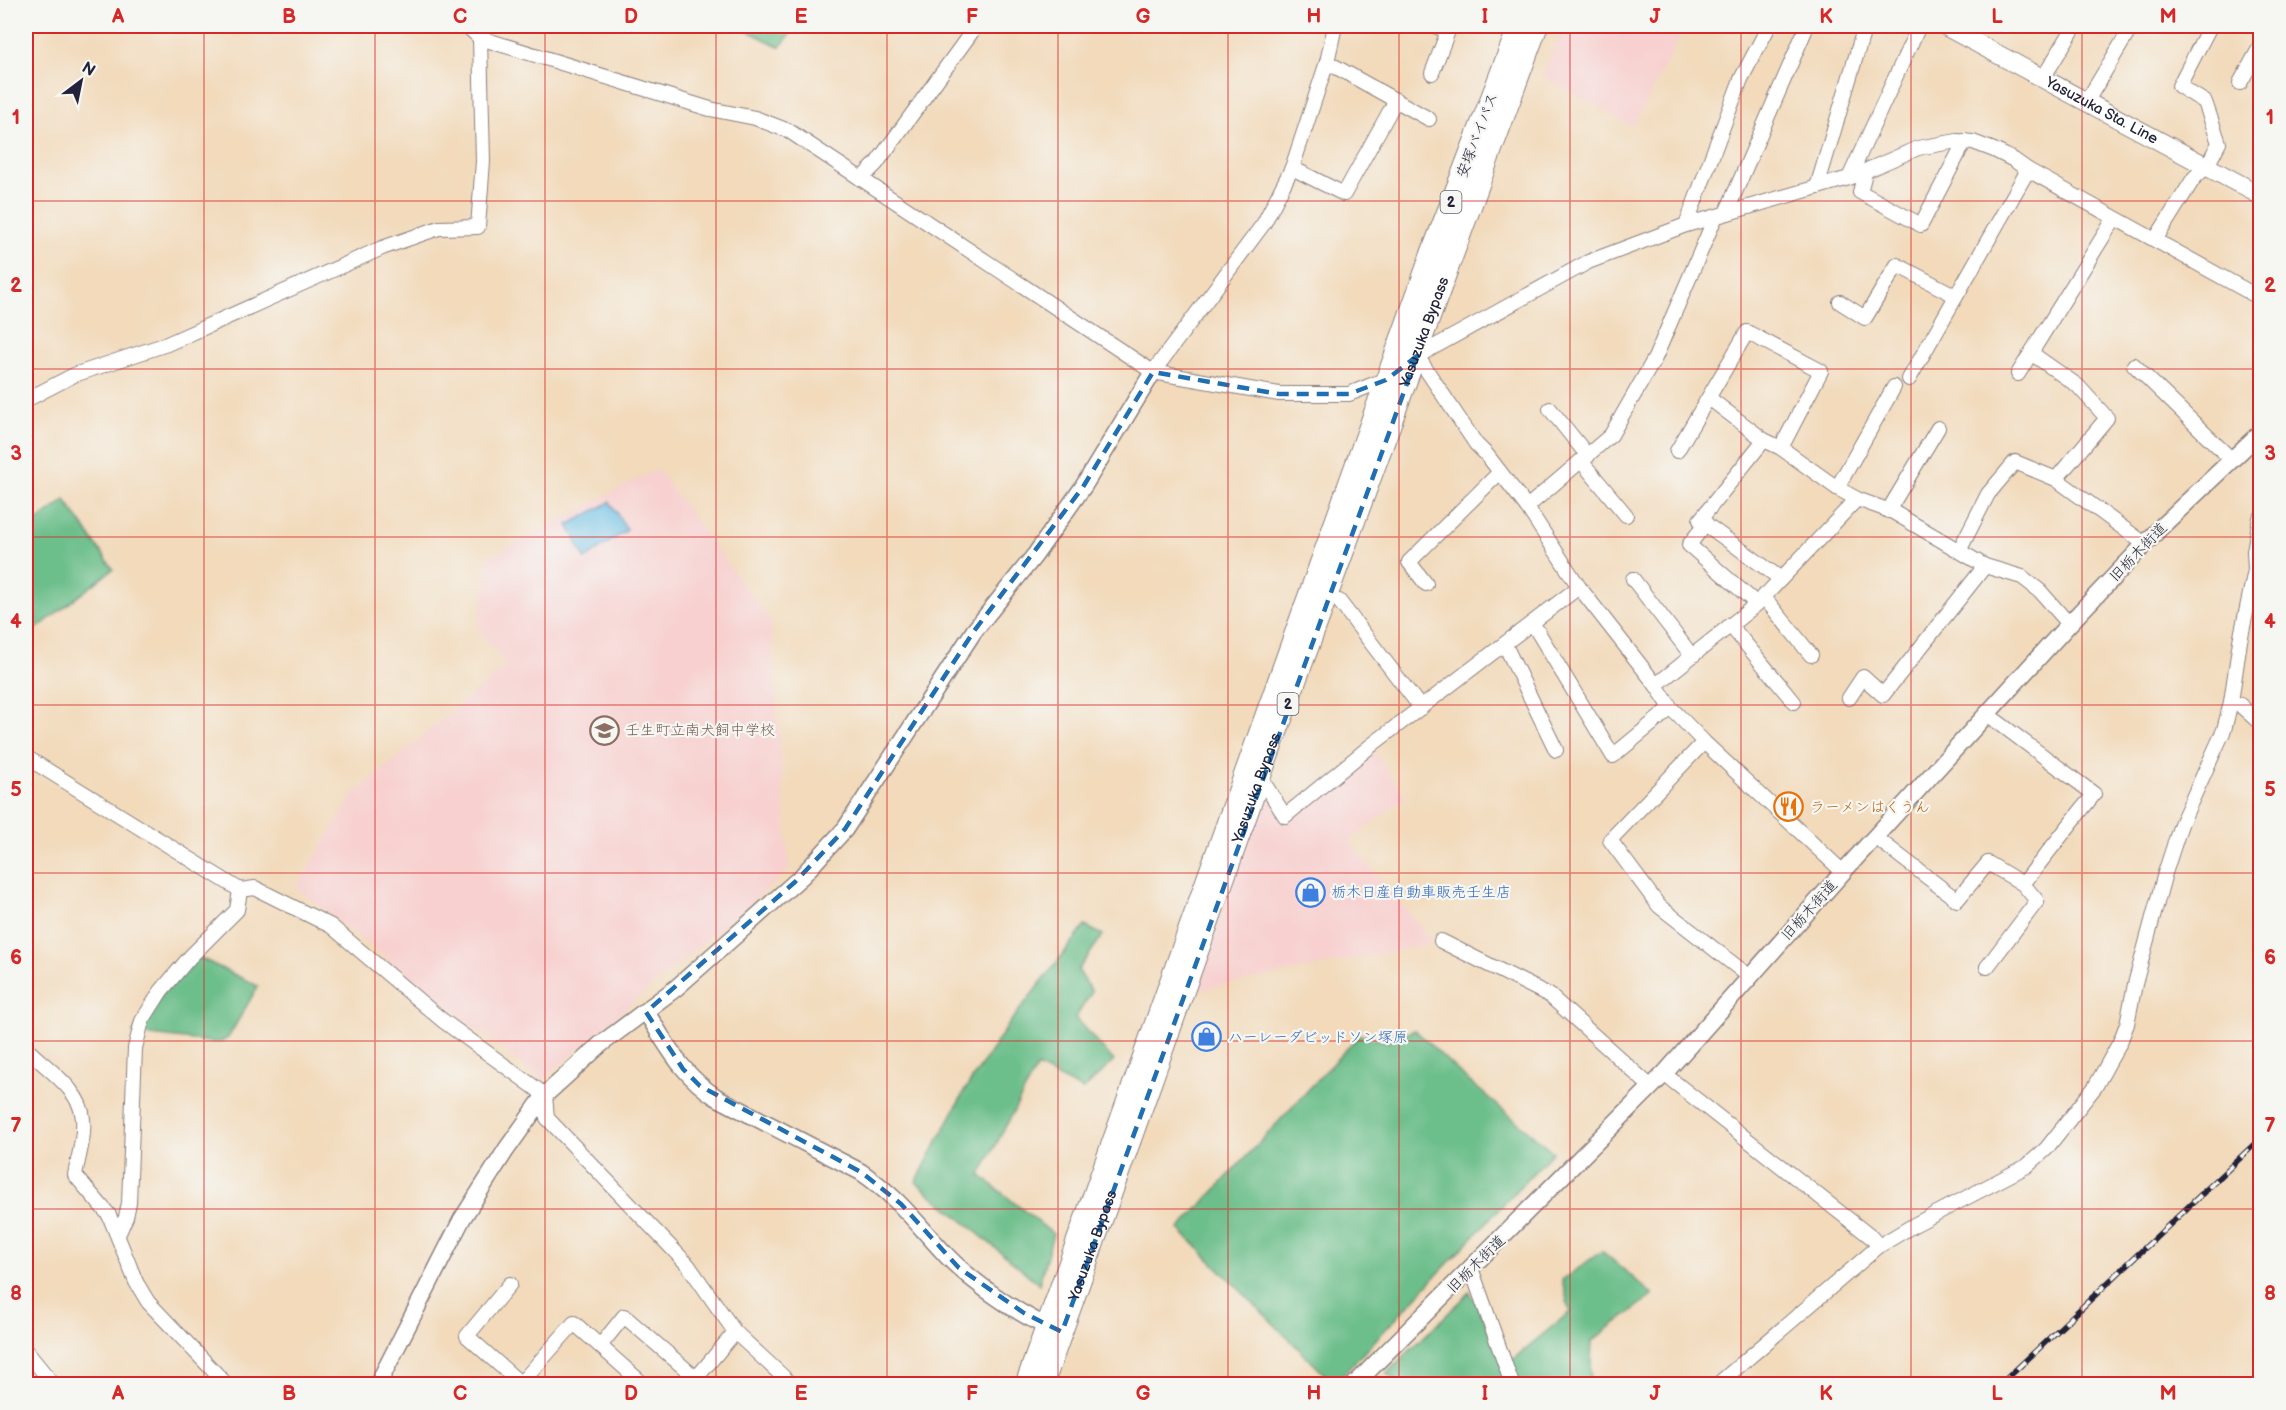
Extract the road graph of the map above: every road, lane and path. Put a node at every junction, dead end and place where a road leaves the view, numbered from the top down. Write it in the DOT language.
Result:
graph roads {
  1 [pos="467,26"];
  2 [pos="976,26"];
  3 [pos="1335,26"];
  4 [pos="1435,26"];
  5 [pos="1519,26"];
  6 [pos="1537,26"];
  7 [pos="1768,26"];
  8 [pos="1807,26"];
  9 [pos="1865,26"];
  10 [pos="1919,26"];
  11 [pos="1945,26"];
  12 [pos="2075,26"];
  13 [pos="2132,26"];
  14 [pos="2210,26"];
  15 [pos="480,38"];
  16 [pos="2260,47"];
  17 [pos="1327,62"];
  18 [pos="1432,73"];
  19 [pos="2043,78"];
  20 [pos="2240,83"];
  21 [pos="1396,100"];
  22 [pos="2086,101"];
  23 [pos="1429,119"];
  24 [pos="1965,141"];
  25 [pos="2207,166"];
  26 [pos="1292,168"];
  27 [pos="2028,170"];
  28 [pos="1865,173"];
  29 [pos="1850,178"];
  30 [pos="861,179"];
  31 [pos="1817,187"];
  32 [pos="2260,195"];
  33 [pos="1720,215"];
  34 [pos="2114,219"];
  35 [pos="1686,225"];
  36 [pos="2155,240"];
  37 [pos="1956,296"];
  38 [pos="2260,298"];
  39 [pos="1840,302"];
  40 [pos="2031,353"];
  41 [pos="1417,356"];
  42 [pos="2134,365"];
  43 [pos="1153,372"];
  44 [pos="2018,374"];
  45 [pos="1908,379"];
  46 [pos="1386,380"];
  47 [pos="1894,387"];
  48 [pos="1709,398"];
  49 [pos="26,400"];
  50 [pos="1550,409"];
  51 [pos="1938,428"];
  52 [pos="2260,433"];
  53 [pos="1764,440"];
  54 [pos="1781,448"];
  55 [pos="1677,451"];
  56 [pos="1584,458"];
  57 [pos="2232,460"];
  58 [pos="1500,472"];
  59 [pos="2056,479"];
  60 [pos="1838,488"];
  61 [pos="1857,499"];
  62 [pos="1527,507"];
  63 [pos="1888,511"];
  64 [pos="1626,515"];
  65 [pos="2260,518"];
  66 [pos="1706,523"];
  67 [pos="2145,544"];
  68 [pos="1959,551"];
  69 [pos="2257,554"];
  70 [pos="1985,566"];
  71 [pos="1633,579"];
  72 [pos="1780,579"];
  73 [pos="1426,584"];
  74 [pos="1579,587"];
  75 [pos="1760,600"];
  76 [pos="1339,601"];
  77 [pos="1533,624"];
  78 [pos="2069,624"];
  79 [pos="1730,625"];
  80 [pos="1505,645"];
  81 [pos="1811,655"];
  82 [pos="1692,656"];
  83 [pos="1656,685"];
  84 [pos="1849,698"];
  85 [pos="1794,702"];
  86 [pos="2231,702"];
  87 [pos="1421,708"];
  88 [pos="1671,708"];
  89 [pos="1987,714"];
  90 [pos="2260,723"];
  91 [pos="1704,742"];
  92 [pos="1556,750"];
  93 [pos="26,757"];
  94 [pos="1260,777"];
  95 [pos="1875,837"];
  96 [pos="1843,872"];
  97 [pos="2023,884"];
  98 [pos="240,890"];
  99 [pos="1441,941"];
  100 [pos="1986,967"];
  101 [pos="1750,977"];
  102 [pos="646,1012"];
  103 [pos="26,1048"];
  104 [pos="1664,1074"];
  105 [pos="1651,1087"];
  106 [pos="545,1095"];
  107 [pos="118,1235"];
  108 [pos="1879,1246"];
  109 [pos="1471,1268"];
  110 [pos="510,1284"];
  111 [pos="1054,1329"];
  112 [pos="735,1332"];
  113 [pos="600,1346"];
  114 [pos="26,1351"];
  115 [pos="694,1381"];
  116 [pos="53,1384"];
  117 [pos="226,1384"];
  118 [pos="378,1384"];
  119 [pos="521,1384"];
  120 [pos="643,1384"];
  121 [pos="791,1384"];
  122 [pos="1026,1384"];
  123 [pos="1043,1384"];
  124 [pos="1355,1384"];
  125 [pos="1512,1384"];
  126 [pos="1718,1384"];
  1 -- 15 [label="street"];
  2 -- 30 [label="street"];
  3 -- 17 [label="street"];
  4 -- 18 [label="street"];
  5 -- 46 [label="main road, 安塚バイパス / 2"];
  6 -- 41 [label="main road, Yasuzuka Bypass / 2"];
  7 -- 35 [label="street"];
  8 -- 33 [label="street"];
  9 -- 31 [label="street"];
  10 -- 29 [label="street"];
  11 -- 19 [label="main road, Yasuzuka Sta. Line"];
  12 -- 19 [label="street"];
  13 -- 22 [label="street"];
  14 -- 25 [label="street"];
  15 -- 30 [label="street"];
  15 -- 49 [label="street"];
  16 -- 20 [label="street"];
  17 -- 21 [label="street"];
  17 -- 26 [label="street"];
  19 -- 22 [label="main road, Yasuzuka Sta. Line"];
  21 -- 23 [label="street"];
  21 -- 26 [label="street"];
  22 -- 25 [label="main road, Yasuzuka Sta. Line"];
  24 -- 27 [label="street"];
  24 -- 28 [label="street"];
  24 -- 28 [label="street"];
  25 -- 32 [label="main road, Yasuzuka Sta. Line"];
  25 -- 36 [label="street"];
  26 -- 43 [label="street"];
  27 -- 34 [label="street"];
  27 -- 37 [label="street"];
  28 -- 29 [label="street"];
  29 -- 31 [label="street"];
  30 -- 43 [label="street"];
  31 -- 33 [label="street"];
  33 -- 35 [label="street"];
  33 -- 56 [label="street"];
  34 -- 36 [label="street"];
  34 -- 40 [label="street"];
  35 -- 41 [label="street"];
  36 -- 38 [label="street"];
  37 -- 39 [label="street"];
  37 -- 45 [label="street"];
  40 -- 44 [label="street"];
  40 -- 59 [label="street"];
  41 -- 46 [label="street"];
  41 -- 58 [label="street"];
  41 -- 94 [label="main road, Yasuzuka Bypass / 2"];
  42 -- 57 [label="street"];
  43 -- 46 [label="street"];
  43 -- 102 [label="street"];
  46 -- 111 [label="main road, Yasuzuka Bypass / 2"];
  47 -- 60 [label="street"];
  48 -- 53 [label="street"];
  48 -- 54 [label="street"];
  48 -- 55 [label="street"];
  50 -- 56 [label="street"];
  51 -- 63 [label="street"];
  52 -- 57 [label="street, 旧栃木街道"];
  53 -- 54 [label="street"];
  53 -- 66 [label="street"];
  54 -- 60 [label="street"];
  56 -- 62 [label="street"];
  56 -- 64 [label="street"];
  57 -- 67 [label="street, 旧栃木街道"];
  58 -- 62 [label="street"];
  58 -- 73 [label="street"];
  59 -- 67 [label="street"];
  59 -- 68 [label="street"];
  60 -- 61 [label="street"];
  61 -- 63 [label="street"];
  61 -- 72 [label="street"];
  62 -- 74 [label="street"];
  63 -- 68 [label="street"];
  65 -- 69 [label="street"];
  66 -- 72 [label="street"];
  66 -- 75 [label="street"];
  67 -- 78 [label="street, 旧栃木街道"];
  68 -- 70 [label="street"];
  69 -- 86 [label="street"];
  70 -- 78 [label="street"];
  70 -- 84 [label="street"];
  71 -- 82 [label="street"];
  72 -- 75 [label="street"];
  74 -- 77 [label="street"];
  74 -- 83 [label="street"];
  75 -- 79 [label="street"];
  75 -- 81 [label="street"];
  76 -- 87 [label="street"];
  77 -- 80 [label="street"];
  77 -- 88 [label="street"];
  78 -- 89 [label="street, 旧栃木街道"];
  79 -- 82 [label="street"];
  79 -- 85 [label="street"];
  80 -- 87 [label="street"];
  80 -- 92 [label="street"];
  82 -- 83 [label="street"];
  83 -- 88 [label="street"];
  86 -- 90 [label="street"];
  86 -- 108 [label="street"];
  87 -- 94 [label="street"];
  88 -- 91 [label="street"];
  89 -- 95 [label="street, 旧栃木街道"];
  89 -- 97 [label="street"];
  91 -- 96 [label="street"];
  91 -- 101 [label="street"];
  93 -- 98 [label="street"];
  94 -- 111 [label="main road, Yasuzuka Bypass / 2"];
  95 -- 96 [label="street, 旧栃木街道"];
  95 -- 97 [label="street"];
  96 -- 101 [label="street, 旧栃木街道"];
  97 -- 100 [label="street"];
  98 -- 106 [label="street"];
  98 -- 107 [label="street"];
  99 -- 105 [label="street"];
  101 -- 104 [label="street, 旧栃木街道"];
  102 -- 106 [label="street"];
  102 -- 111 [label="street"];
  103 -- 107 [label="street"];
  104 -- 105 [label="street, 旧栃木街道"];
  104 -- 108 [label="street"];
  105 -- 109 [label="street, 旧栃木街道"];
  106 -- 112 [label="street"];
  106 -- 118 [label="street"];
  107 -- 117 [label="street"];
  108 -- 126 [label="street"];
  109 -- 124 [label="street, 旧栃木街道"];
  109 -- 125 [label="street"];
  110 -- 119 [label="street"];
  111 -- 122 [label="main road, Yasuzuka Bypass / 2"];
  111 -- 123 [label="main road, Yasuzuka Bypass / 2"];
  112 -- 115 [label="street"];
  112 -- 121 [label="street"];
  113 -- 115 [label="street"];
  113 -- 119 [label="street"];
  113 -- 120 [label="street"];
  114 -- 116 [label="street"];
}
